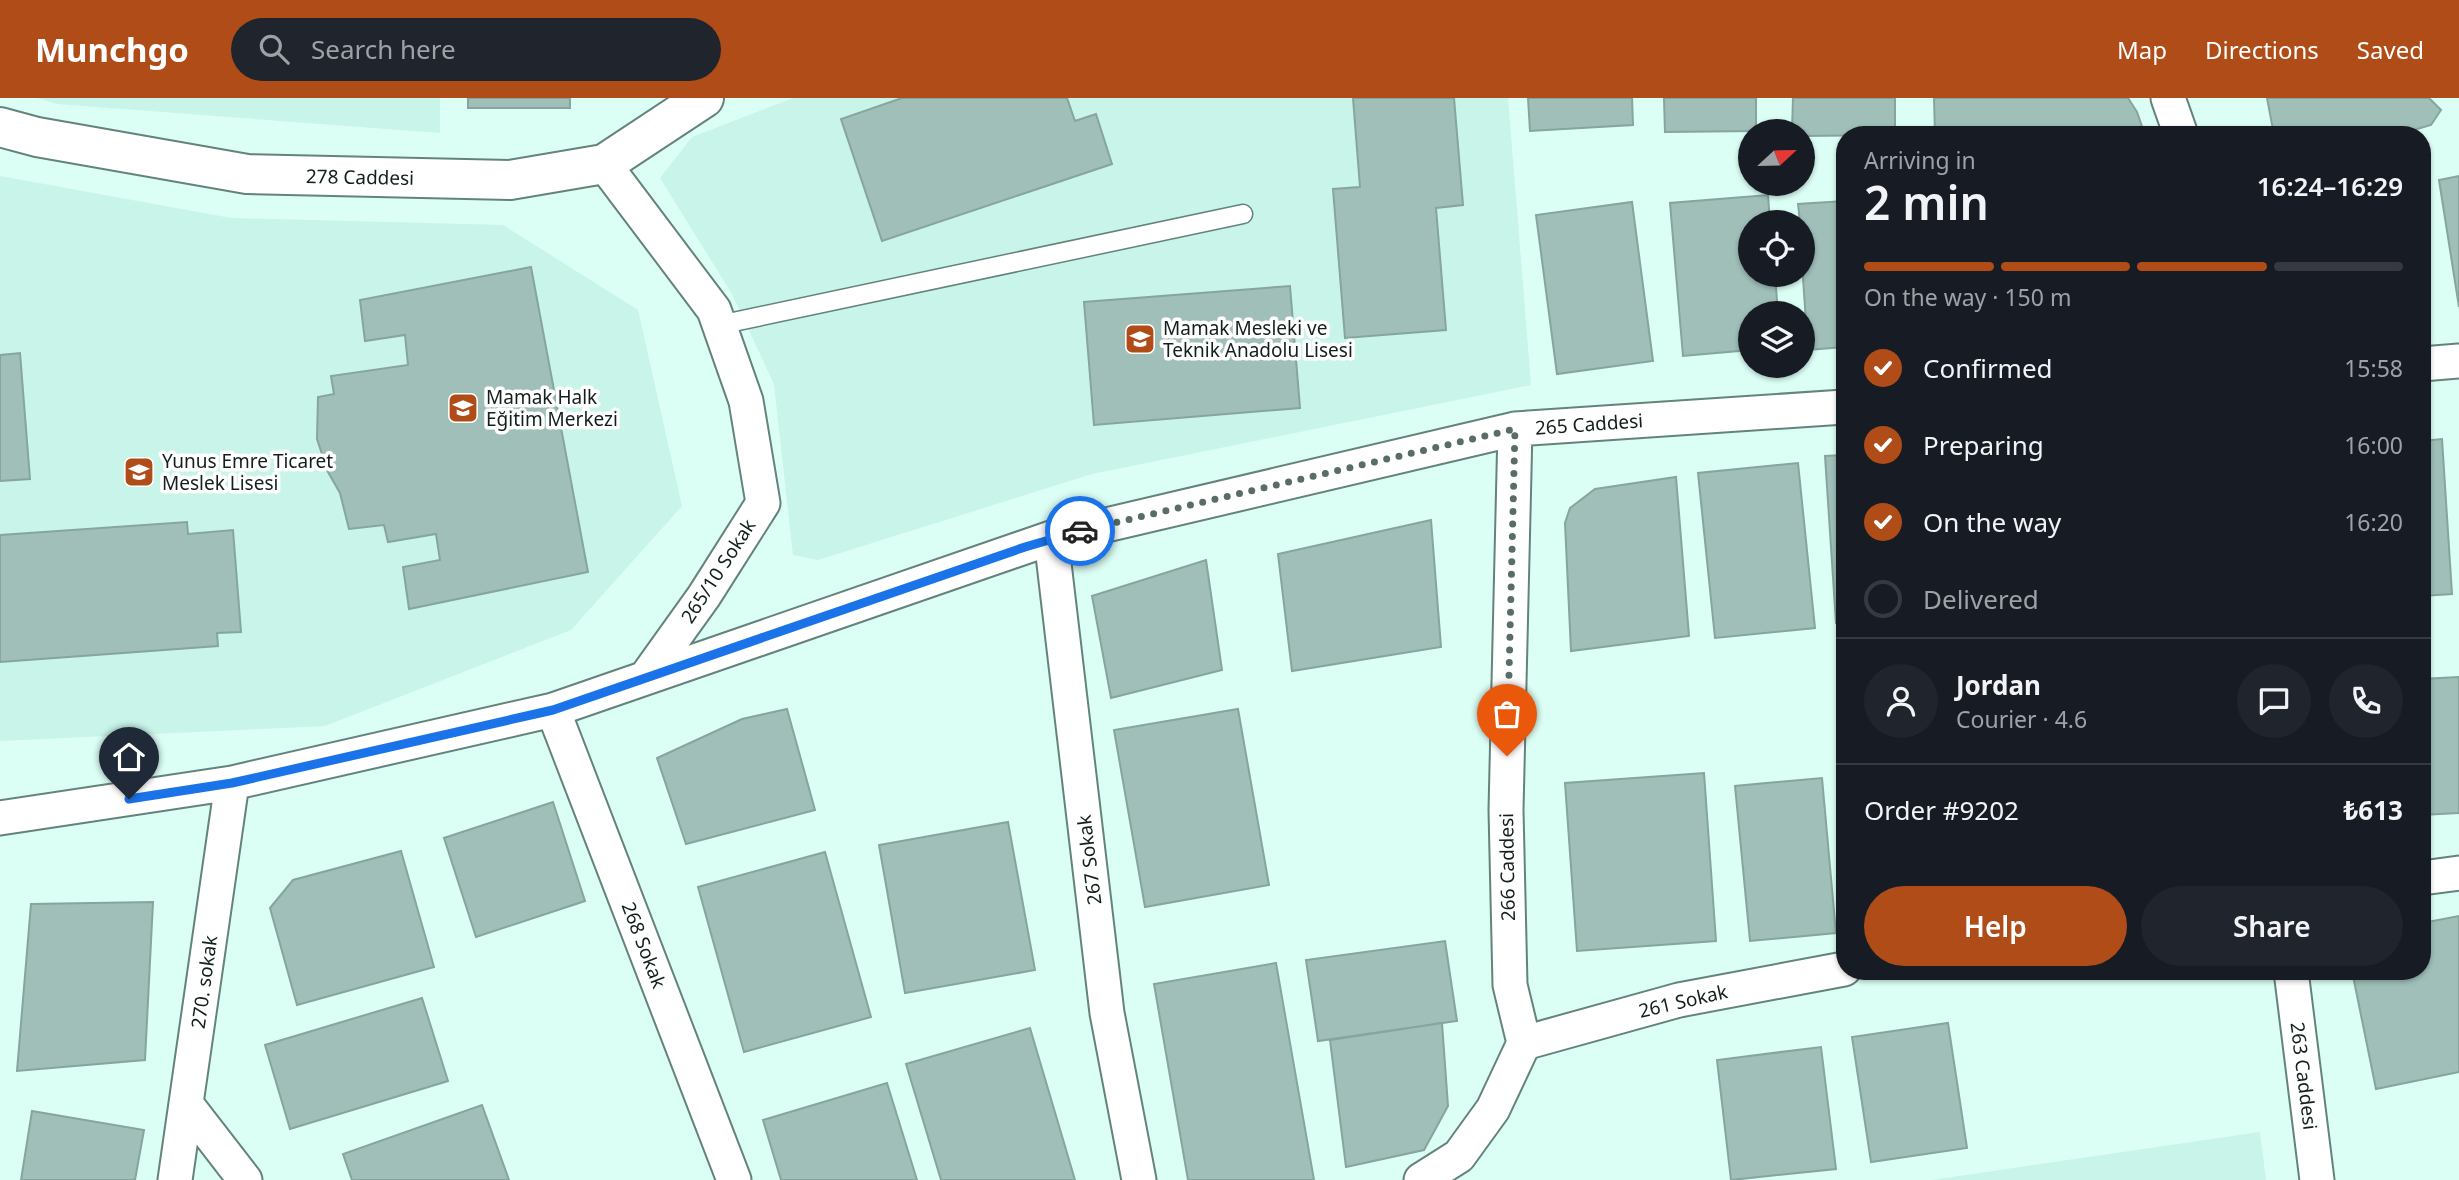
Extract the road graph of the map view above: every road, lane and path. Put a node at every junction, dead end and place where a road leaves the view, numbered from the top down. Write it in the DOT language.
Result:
graph roads {
  1 [pos="704,98"];
  2 [pos="2168,98"];
  3 [pos="2177,126"];
  4 [pos="0,127"];
  5 [pos="604,164"];
  6 [pos="1243,214"];
  7 [pos="719,325"];
  8 [pos="2459,361"];
  9 [pos="2431,363"];
  10 [pos="1836,408"];
  11 [pos="1515,429"];
  12 [pos="1051,538"];
  13 [pos="646,677"];
  14 [pos="553,710"];
  15 [pos="232,783"];
  16 [pos="0,818"];
  17 [pos="2459,873"];
  18 [pos="2431,877"];
  19 [pos="1836,971"];
  20 [pos="2292,980"];
  21 [pos="1524,1043"];
  22 [pos="187,1105"];
  23 [pos="175,1180"];
  24 [pos="245,1180"];
  25 [pos="734,1180"];
  26 [pos="1139,1180"];
  27 [pos="1422,1180"];
  28 [pos="2317,1180"];
  1 -- 5 [label="street, 278 Caddesi"];
  2 -- 3 [label="street"];
  4 -- 5 [label="street, 278 Caddesi"];
  5 -- 7 [label="street, 265/10 Sokak"];
  6 -- 7 [label="lane"];
  7 -- 13 [label="street, 265/10 Sokak"];
  8 -- 9 [label="street"];
  10 -- 11 [label="street, 265 Caddesi"];
  11 -- 12 [label="street, 265 Caddesi"];
  11 -- 21 [label="street, 266 Caddesi"];
  12 -- 13 [label="street, 265 Caddesi"];
  12 -- 26 [label="street, 267 Sokak"];
  13 -- 14 [label="street, 265 Caddesi"];
  14 -- 15 [label="street, 265 Caddesi"];
  14 -- 25 [label="street, 268 Sokak"];
  15 -- 16 [label="street, 265 Caddesi"];
  15 -- 22 [label="street, 270. sokak"];
  17 -- 18 [label="street"];
  19 -- 21 [label="street, 261 Sokak"];
  20 -- 28 [label="street, 263 Caddesi"];
  21 -- 27 [label="street"];
  22 -- 23 [label="street, 270. sokak"];
  22 -- 24 [label="street"];
}
